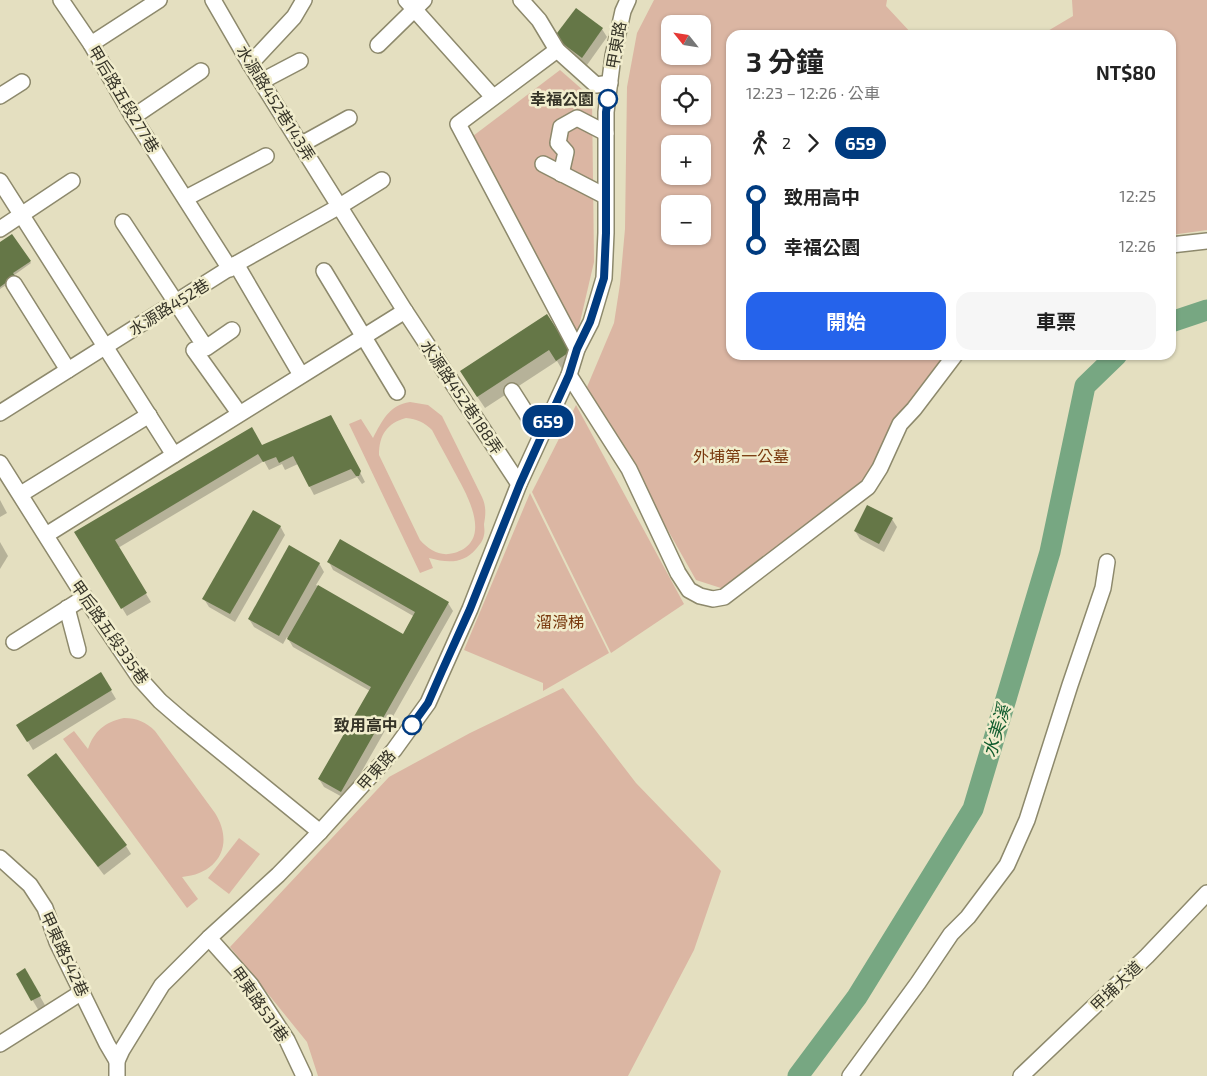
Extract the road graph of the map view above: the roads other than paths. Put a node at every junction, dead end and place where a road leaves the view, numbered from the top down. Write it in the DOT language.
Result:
graph roads {
  1 [pos="61,0"];
  2 [pos="159,0"];
  3 [pos="213,0"];
  4 [pos="304,0"];
  5 [pos="521,0"];
  6 [pos="628,0"];
  7 [pos="415,3"];
  8 [pos="91,44"];
  9 [pos="378,45"];
  10 [pos="557,50"];
  11 [pos="300,61"];
  12 [pos="250,64"];
  13 [pos="201,71"];
  14 [pos="262,81"];
  15 [pos="22,82"];
  16 [pos="610,83"];
  17 [pos="0,96"];
  18 [pos="493,97"];
  19 [pos="134,117"];
  20 [pos="350,118"];
  21 [pos="606,133"];
  22 [pos="302,144"];
  23 [pos="266,156"];
  24 [pos="544,164"];
  25 [pos="562,174"];
  26 [pos="382,180"];
  27 [pos="0,181"];
  28 [pos="72,182"];
  29 [pos="605,196"];
  30 [pos="186,198"];
  31 [pos="340,206"];
  32 [pos="23,215"];
  33 [pos="123,222"];
  34 [pos="0,229"];
  35 [pos="1207,241"];
  36 [pos="1176,244"];
  37 [pos="233,266"];
  38 [pos="324,271"];
  39 [pos="14,284"];
  40 [pos="175,303"];
  41 [pos="405,311"];
  42 [pos="232,330"];
  43 [pos="364,338"];
  44 [pos="105,347"];
  45 [pos="577,349"];
  46 [pos="194,350"];
  47 [pos="951,360"];
  48 [pos="68,370"];
  49 [pos="301,375"];
  50 [pos="569,375"];
  51 [pos="512,391"];
  52 [pos="397,392"];
  53 [pos="0,413"];
  54 [pos="239,413"];
  55 [pos="149,415"];
  56 [pos="542,433"];
  57 [pos="174,455"];
  58 [pos="0,463"];
  59 [pos="520,484"];
  60 [pos="20,494"];
  61 [pos="46,535"];
  62 [pos="1107,562"];
  63 [pos="85,597"];
  64 [pos="67,608"];
  65 [pos="14,642"];
  66 [pos="78,650"];
  67 [pos="320,832"];
  68 [pos="0,858"];
  69 [pos="1207,893"];
  70 [pos="209,938"];
  71 [pos="82,992"];
  72 [pos="0,1044"];
  73 [pos="117,1061"];
  74 [pos="117,1076"];
  75 [pos="304,1076"];
  76 [pos="850,1076"];
  77 [pos="1022,1076"];
  1 -- 8 [label="street, 甲后路五段277巷"];
  2 -- 8 [label="street"];
  3 -- 12 [label="street, 水源路452巷143弄"];
  4 -- 12 [label="street"];
  5 -- 10 [label="street"];
  6 -- 16 [label="street, 甲東路"];
  7 -- 9 [label="street"];
  7 -- 18 [label="street"];
  8 -- 19 [label="street, 甲后路五段277巷"];
  10 -- 16 [label="street"];
  10 -- 18 [label="street"];
  11 -- 14 [label="street"];
  12 -- 14 [label="street, 水源路452巷143弄"];
  13 -- 19 [label="street"];
  14 -- 22 [label="street, 水源路452巷143弄"];
  15 -- 17 [label="street"];
  16 -- 21 [label="street, 甲東路"];
  18 -- 45 [label="street"];
  19 -- 30 [label="street, 甲后路五段277巷"];
  20 -- 22 [label="street"];
  21 -- 25 [label="street"];
  21 -- 29 [label="street, 甲東路"];
  22 -- 31 [label="street, 水源路452巷143弄"];
  23 -- 30 [label="street"];
  24 -- 25 [label="street"];
  25 -- 29 [label="street"];
  26 -- 31 [label="street, 水源路452巷"];
  27 -- 32 [label="street"];
  28 -- 32 [label="street"];
  29 -- 45 [label="street, 甲東路"];
  30 -- 37 [label="street, 甲后路五段277巷"];
  31 -- 37 [label="street, 水源路452巷"];
  31 -- 41 [label="street, 水源路452巷188弄"];
  32 -- 34 [label="street"];
  32 -- 44 [label="street"];
  33 -- 40 [label="street"];
  35 -- 36 [label="street"];
  37 -- 40 [label="street, 水源路452巷"];
  37 -- 49 [label="street, 甲后路五段277巷"];
  38 -- 43 [label="street"];
  39 -- 48 [label="street"];
  40 -- 42 [label="street"];
  40 -- 44 [label="street, 水源路452巷"];
  41 -- 43 [label="street"];
  41 -- 59 [label="street, 水源路452巷188弄"];
  43 -- 49 [label="street"];
  43 -- 52 [label="street"];
  44 -- 48 [label="street, 水源路452巷"];
  44 -- 55 [label="street"];
  45 -- 50 [label="street, 甲東路"];
  46 -- 54 [label="street"];
  47 -- 50 [label="street"];
  48 -- 53 [label="street, 水源路452巷"];
  49 -- 54 [label="street"];
  50 -- 56 [label="street, 甲東路"];
  51 -- 56 [label="street"];
  54 -- 57 [label="street"];
  55 -- 57 [label="street"];
  55 -- 60 [label="street"];
  56 -- 59 [label="street, 甲東路"];
  57 -- 61 [label="street"];
  58 -- 60 [label="street, 甲后路五段335巷"];
  59 -- 67 [label="street, 甲東路"];
  60 -- 61 [label="street, 甲后路五段335巷"];
  61 -- 63 [label="street, 甲后路五段335巷"];
  62 -- 76 [label="street"];
  63 -- 64 [label="street"];
  63 -- 67 [label="street, 甲后路五段335巷"];
  64 -- 65 [label="street"];
  64 -- 66 [label="street"];
  67 -- 70 [label="street, 甲東路"];
  68 -- 71 [label="street, 甲東路542巷"];
  69 -- 77 [label="street, 甲埔大道"];
  70 -- 73 [label="street, 甲東路"];
  70 -- 75 [label="street, 甲東路531巷"];
  71 -- 72 [label="street"];
  71 -- 73 [label="street, 甲東路542巷"];
  73 -- 74 [label="street, 甲東路"];
}
